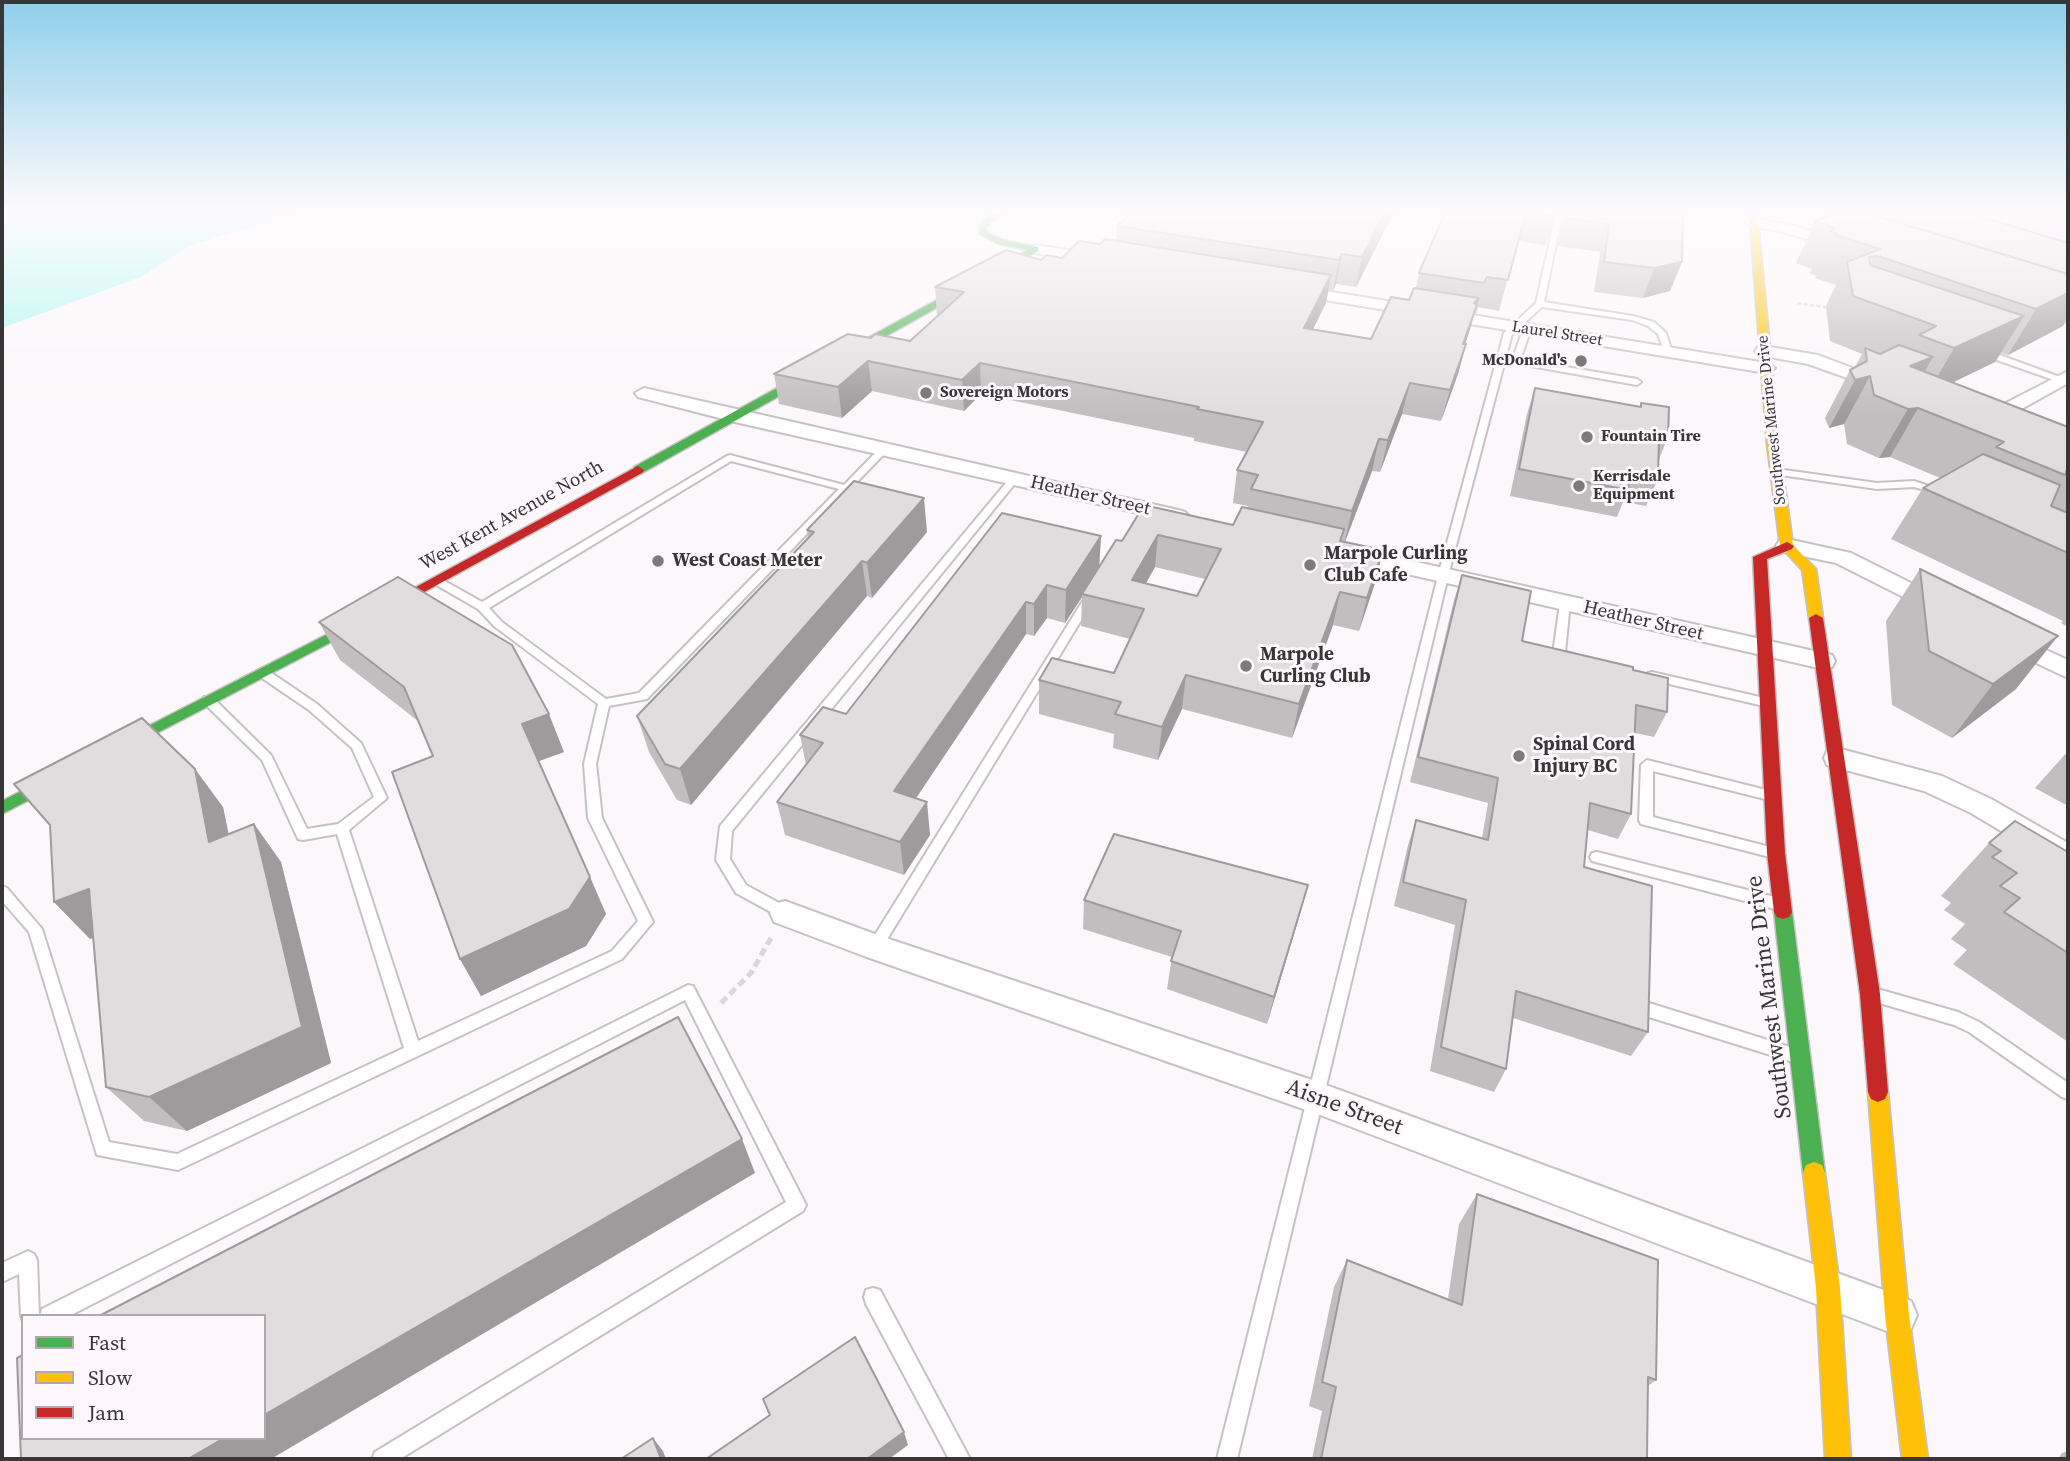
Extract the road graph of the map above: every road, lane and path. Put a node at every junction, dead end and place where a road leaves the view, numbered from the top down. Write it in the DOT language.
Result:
graph roads {
  1 [pos="981,278"];
  2 [pos="1545,278"];
  3 [pos="1758,278"];
  4 [pos="1277,288"];
  5 [pos="1797,303"];
  6 [pos="1540,304"];
  7 [pos="1843,308"];
  8 [pos="1520,328"];
  9 [pos="1969,346"];
  10 [pos="1668,352"];
  11 [pos="1765,359"];
  12 [pos="2066,379"];
  13 [pos="1637,382"];
  14 [pos="644,393"];
  15 [pos="1904,395"];
  16 [pos="735,416"];
  17 [pos="2006,435"];
  18 [pos="883,450"];
  19 [pos="1777,472"];
  20 [pos="1014,479"];
  21 [pos="845,488"];
  22 [pos="1952,498"];
  23 [pos="1197,520"];
  24 [pos="1787,546"];
  25 [pos="1329,550"];
  26 [pos="1443,576"];
  27 [pos="437,581"];
  28 [pos="1098,585"];
  29 [pos="1565,603"];
  30 [pos="482,607"];
  31 [pos="1963,618"];
  32 [pos="1987,630"];
  33 [pos="1764,648"];
  34 [pos="1585,660"];
  35 [pos="1823,661"];
  36 [pos="2068,670"];
  37 [pos="262,672"];
  38 [pos="1637,672"];
  39 [pos="208,700"];
  40 [pos="1768,702"];
  41 [pos="604,703"];
  42 [pos="1837,758"];
  43 [pos="1773,796"];
  44 [pos="2,808"];
  45 [pos="342,828"];
  46 [pos="1776,853"];
  47 [pos="1597,857"];
  48 [pos="2068,857"];
  49 [pos="2,892"];
  50 [pos="1782,905"];
  51 [pos="785,913"];
  52 [pos="875,947"];
  53 [pos="1870,994"];
  54 [pos="1649,1010"];
  55 [pos="704,1021"];
  56 [pos="413,1051"];
  57 [pos="1800,1057"];
  58 [pos="2068,1092"];
  59 [pos="1315,1097"];
  60 [pos="2,1273"];
  61 [pos="1828,1288"];
  62 [pos="873,1297"];
  63 [pos="30,1314"];
  64 [pos="53,1314"];
  65 [pos="1897,1315"];
  66 [pos="382,1459"];
  67 [pos="960,1459"];
  68 [pos="1227,1459"];
  69 [pos="1838,1459"];
  70 [pos="1915,1459"];
  1 -- 16 [label="main road, West Kent Avenue North"];
  2 -- 6 [label="lane"];
  3 -- 11 [label="main road, Southwest Marine Drive"];
  4 -- 8 [label="street, Laurel Street"];
  5 -- 7 [label="path"];
  6 -- 8 [label="lane"];
  6 -- 10 [label="lane"];
  8 -- 10 [label="street, Laurel Street"];
  8 -- 13 [label="lane"];
  8 -- 26 [label="lane"];
  9 -- 12 [label="lane"];
  10 -- 11 [label="street, Laurel Street"];
  11 -- 15 [label="street, Laurel Street"];
  11 -- 19 [label="main road, Southwest Marine Drive"];
  12 -- 17 [label="street"];
  14 -- 16 [label="street, Heather Street"];
  16 -- 18 [label="street, Heather Street"];
  16 -- 27 [label="main road, West Kent Avenue North"];
  18 -- 20 [label="street, Heather Street"];
  18 -- 21 [label="lane"];
  19 -- 22 [label="lane"];
  19 -- 24 [label="main road, Southwest Marine Drive"];
  20 -- 23 [label="street, Heather Street"];
  20 -- 51 [label="lane"];
  21 -- 30 [label="lane"];
  21 -- 41 [label="lane"];
  24 -- 31 [label="street"];
  24 -- 33 [label="main road, Southwest Marine Drive"];
  24 -- 35 [label="main road"];
  25 -- 26 [label="street, Heather Street"];
  26 -- 29 [label="street, Heather Street"];
  26 -- 59 [label="lane"];
  27 -- 30 [label="lane"];
  27 -- 37 [label="main road, West Kent Avenue North"];
  28 -- 52 [label="lane"];
  29 -- 33 [label="street, Heather Street"];
  29 -- 34 [label="lane"];
  30 -- 41 [label="lane"];
  32 -- 36 [label="street"];
  33 -- 35 [label="street, Heather Street"];
  33 -- 40 [label="main road, Southwest Marine Drive"];
  35 -- 42 [label="main road"];
  37 -- 39 [label="main road, West Kent Avenue North"];
  37 -- 45 [label="lane"];
  38 -- 40 [label="lane"];
  39 -- 44 [label="main road, West Kent Avenue North"];
  39 -- 45 [label="lane"];
  40 -- 43 [label="main road, Southwest Marine Drive"];
  41 -- 56 [label="lane"];
  42 -- 48 [label="street"];
  42 -- 53 [label="main road"];
  43 -- 46 [label="main road, Southwest Marine Drive"];
  43 -- 46 [label="lane"];
  45 -- 56 [label="lane"];
  46 -- 50 [label="main road, Southwest Marine Drive"];
  47 -- 50 [label="lane"];
  49 -- 56 [label="lane"];
  50 -- 57 [label="main road, Southwest Marine Drive"];
  51 -- 52 [label="street, Aisne Street"];
  51 -- 55 [label="path"];
  52 -- 59 [label="street, Aisne Street"];
  53 -- 58 [label="lane"];
  53 -- 65 [label="main road"];
  54 -- 57 [label="lane"];
  55 -- 64 [label="lane"];
  55 -- 66 [label="lane"];
  57 -- 61 [label="main road, Southwest Marine Drive"];
  59 -- 61 [label="street, Aisne Street"];
  59 -- 68 [label="lane"];
  60 -- 63 [label="lane"];
  61 -- 65 [label="street, Aisne Street"];
  61 -- 69 [label="main road, Southwest Marine Drive"];
  62 -- 67 [label="lane"];
  65 -- 70 [label="main road"];
}
